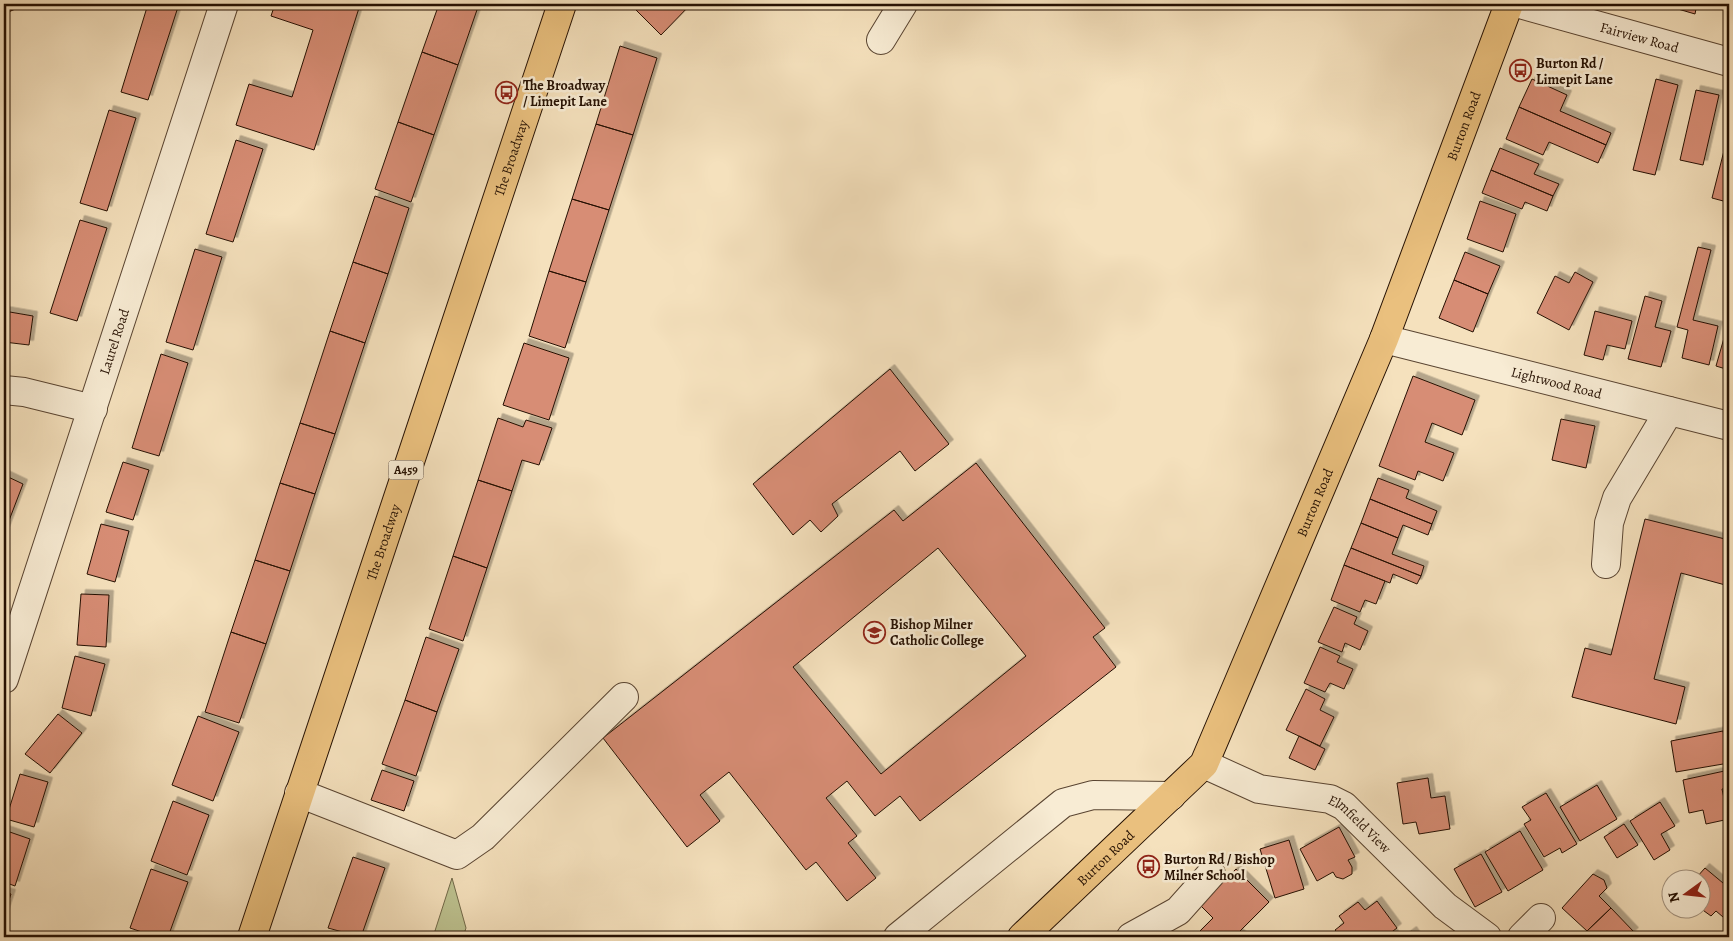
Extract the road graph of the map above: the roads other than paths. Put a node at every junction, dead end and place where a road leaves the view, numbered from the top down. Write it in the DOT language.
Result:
graph roads {
  1 [pos="224,4"];
  2 [pos="562,4"];
  3 [pos="903,4"];
  4 [pos="1509,4"];
  5 [pos="1520,4"];
  6 [pos="881,40"];
  7 [pos="1729,62"];
  8 [pos="1384,340"];
  9 [pos="4,390"];
  10 [pos="93,409"];
  11 [pos="1669,411"];
  12 [pos="1729,426"];
  13 [pos="1606,564"];
  14 [pos="4,679"];
  15 [pos="624,697"];
  16 [pos="1204,764"];
  17 [pos="298,793"];
  18 [pos="1171,796"];
  19 [pos="1211,874"];
  20 [pos="1541,918"];
  21 [pos="252,937"];
  22 [pos="898,937"];
  23 [pos="1022,937"];
  24 [pos="1131,937"];
  25 [pos="1487,937"];
  26 [pos="1522,937"];
  1 -- 10 [label="street, Laurel Road"];
  2 -- 17 [label="main road, The Broadway / A459"];
  3 -- 6 [label="street"];
  4 -- 8 [label="main road, Burton Road"];
  5 -- 7 [label="street, Fairview Road"];
  8 -- 11 [label="street, Lightwood Road"];
  8 -- 16 [label="main road, Burton Road"];
  9 -- 10 [label="street"];
  10 -- 14 [label="street, Laurel Road"];
  11 -- 12 [label="street, Lightwood Road"];
  11 -- 13 [label="street"];
  15 -- 17 [label="street"];
  16 -- 18 [label="main road, Burton Road"];
  16 -- 25 [label="street, Elmfield View"];
  17 -- 21 [label="main road, The Broadway / A459"];
  18 -- 22 [label="street"];
  18 -- 23 [label="main road, Burton Road"];
  19 -- 24 [label="street"];
  20 -- 26 [label="street"];
}
